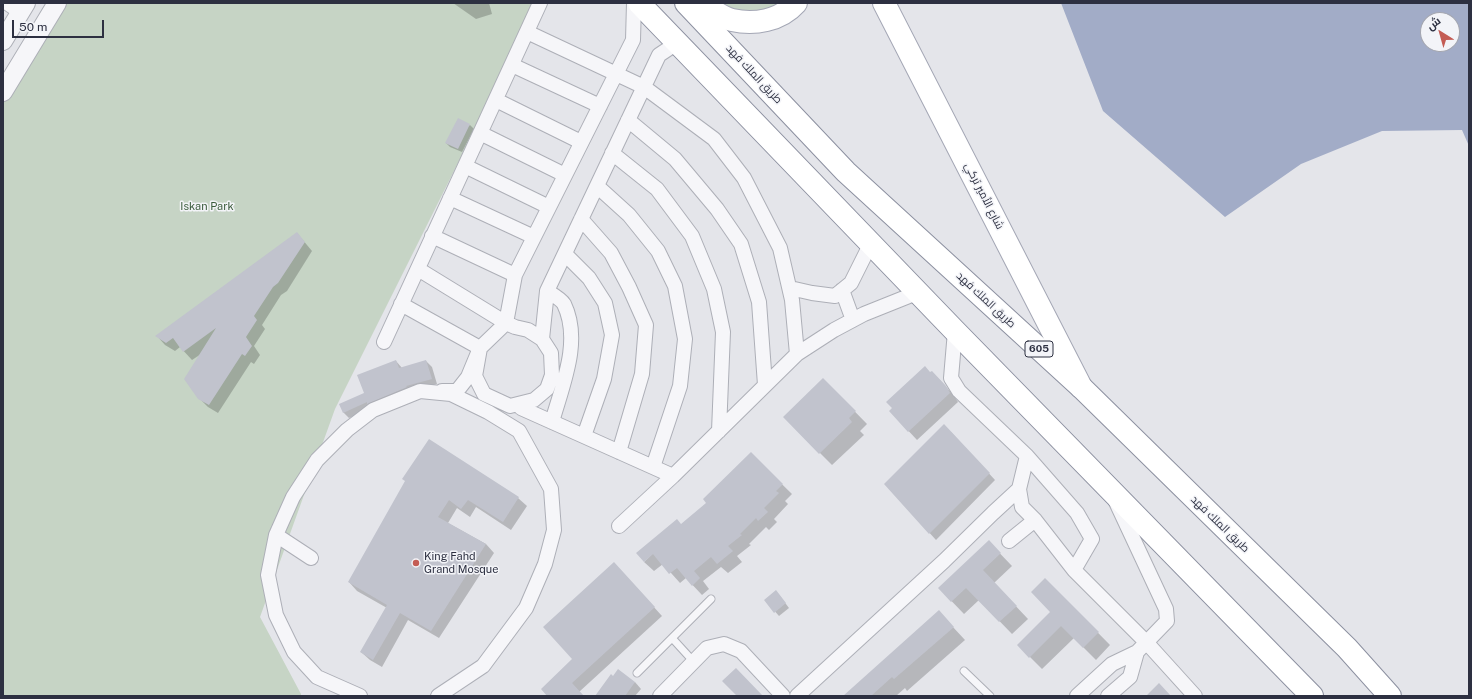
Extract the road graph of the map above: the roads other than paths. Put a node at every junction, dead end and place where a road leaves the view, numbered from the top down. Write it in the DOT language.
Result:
graph roads {
  1 [pos="57,3"];
  2 [pos="540,3"];
  3 [pos="634,3"];
  4 [pos="639,3"];
  5 [pos="686,3"];
  6 [pos="702,3"];
  7 [pos="796,3"];
  8 [pos="884,3"];
  9 [pos="18,6"];
  10 [pos="527,32"];
  11 [pos="3,40"];
  12 [pos="677,43"];
  13 [pos="512,64"];
  14 [pos="616,74"];
  15 [pos="644,87"];
  16 [pos="3,92"];
  17 [pos="496,100"];
  18 [pos="600,106"];
  19 [pos="628,120"];
  20 [pos="802,126"];
  21 [pos="480,133"];
  22 [pos="582,142"];
  23 [pos="612,153"];
  24 [pos="785,154"];
  25 [pos="465,166"];
  26 [pos="846,172"];
  27 [pos="565,175"];
  28 [pos="597,186"];
  29 [pos="450,198"];
  30 [pos="830,200"];
  31 [pos="549,208"];
  32 [pos="581,219"];
  33 [pos="432,236"];
  34 [pos="534,237"];
  35 [pos="872,243"];
  36 [pos="565,254"];
  37 [pos="418,269"];
  38 [pos="515,275"];
  39 [pos="790,288"];
  40 [pos="548,290"];
  41 [pos="842,290"];
  42 [pos="919,292"];
  43 [pos="401,304"];
  44 [pos="853,320"];
  45 [pos="506,323"];
  46 [pos="955,331"];
  47 [pos="542,339"];
  48 [pos="384,342"];
  49 [pos="480,348"];
  50 [pos="797,354"];
  51 [pos="765,385"];
  52 [pos="1083,390"];
  53 [pos="429,392"];
  54 [pos="534,400"];
  55 [pos="521,408"];
  56 [pos="552,422"];
  57 [pos="518,431"];
  58 [pos="719,431"];
  59 [pos="584,436"];
  60 [pos="619,452"];
  61 [pos="1028,456"];
  62 [pos="653,467"];
  63 [pos="673,476"];
  64 [pos="1020,489"];
  65 [pos="1111,490"];
  66 [pos="1035,520"];
  67 [pos="619,526"];
  68 [pos="276,535"];
  69 [pos="1009,541"];
  70 [pos="311,558"];
  71 [pos="1074,570"];
  72 [pos="711,599"];
  73 [pos="672,638"];
  74 [pos="1142,648"];
  75 [pos="693,661"];
  76 [pos="964,671"];
  77 [pos="637,672"];
  78 [pos="330,690"];
  79 [pos="360,696"];
  80 [pos="438,696"];
  81 [pos="660,696"];
  82 [pos="783,696"];
  83 [pos="797,696"];
  84 [pos="990,696"];
  85 [pos="1077,696"];
  86 [pos="1108,696"];
  87 [pos="1195,696"];
  88 [pos="1312,696"];
  89 [pos="1390,696"];
  1 -- 16 [label="street"];
  2 -- 10 [label="street"];
  3 -- 14 [label="street"];
  4 -- 12 [label="main road"];
  5 -- 20 [label="main road, طريق الملك فهد / 605"];
  6 -- 7 [label="main road"];
  8 -- 52 [label="main road, شارع الأمير تركي"];
  9 -- 11 [label="street"];
  10 -- 13 [label="street"];
  10 -- 14 [label="street"];
  12 -- 15 [label="street"];
  12 -- 24 [label="main road"];
  13 -- 17 [label="street"];
  13 -- 18 [label="street"];
  14 -- 15 [label="street"];
  14 -- 18 [label="street"];
  15 -- 19 [label="street"];
  15 -- 39 [label="street"];
  17 -- 21 [label="street"];
  17 -- 22 [label="street"];
  18 -- 22 [label="street"];
  19 -- 23 [label="street"];
  19 -- 51 [label="street"];
  20 -- 24 [label="main road"];
  20 -- 26 [label="main road, طريق الملك فهد / 605"];
  21 -- 25 [label="street"];
  21 -- 27 [label="street"];
  22 -- 27 [label="street"];
  23 -- 28 [label="street"];
  23 -- 58 [label="street"];
  24 -- 30 [label="main road"];
  25 -- 29 [label="street"];
  25 -- 31 [label="street"];
  26 -- 30 [label="main road"];
  26 -- 52 [label="main road, طريق الملك فهد / 605"];
  27 -- 31 [label="street"];
  28 -- 32 [label="street"];
  28 -- 62 [label="street"];
  29 -- 33 [label="street"];
  29 -- 34 [label="street"];
  30 -- 35 [label="main road"];
  31 -- 34 [label="street"];
  32 -- 36 [label="street"];
  32 -- 60 [label="street"];
  33 -- 37 [label="street"];
  33 -- 38 [label="street"];
  34 -- 38 [label="street"];
  35 -- 41 [label="street"];
  35 -- 42 [label="main road"];
  36 -- 40 [label="street"];
  36 -- 59 [label="street"];
  37 -- 43 [label="street"];
  37 -- 45 [label="street"];
  38 -- 45 [label="street"];
  39 -- 41 [label="street"];
  39 -- 50 [label="street"];
  40 -- 47 [label="street"];
  40 -- 56 [label="street"];
  41 -- 44 [label="street"];
  42 -- 44 [label="street"];
  42 -- 46 [label="main road"];
  43 -- 48 [label="street"];
  43 -- 49 [label="street"];
  44 -- 50 [label="street"];
  45 -- 47 [label="street"];
  45 -- 49 [label="street"];
  46 -- 61 [label="street"];
  46 -- 65 [label="main road"];
  47 -- 54 [label="street"];
  49 -- 53 [label="street"];
  49 -- 54 [label="street"];
  50 -- 51 [label="street"];
  51 -- 58 [label="street"];
  52 -- 89 [label="main road, طريق الملك فهد / 605"];
  53 -- 57 [label="street"];
  53 -- 68 [label="street"];
  54 -- 55 [label="street"];
  55 -- 56 [label="street"];
  55 -- 57 [label="street"];
  56 -- 59 [label="street"];
  57 -- 80 [label="street"];
  58 -- 63 [label="street"];
  59 -- 60 [label="street"];
  60 -- 62 [label="street"];
  61 -- 64 [label="street"];
  61 -- 71 [label="street"];
  62 -- 63 [label="street"];
  63 -- 67 [label="street"];
  64 -- 66 [label="street"];
  64 -- 83 [label="street"];
  65 -- 74 [label="street"];
  65 -- 88 [label="main road"];
  66 -- 69 [label="street"];
  66 -- 71 [label="street"];
  68 -- 70 [label="street"];
  68 -- 78 [label="street"];
  71 -- 74 [label="street"];
  72 -- 73 [label="lane"];
  73 -- 75 [label="lane"];
  73 -- 77 [label="lane"];
  74 -- 85 [label="street"];
  74 -- 86 [label="street"];
  74 -- 87 [label="street"];
  75 -- 81 [label="street"];
  75 -- 82 [label="street"];
  76 -- 84 [label="lane"];
  78 -- 79 [label="street"];
}
